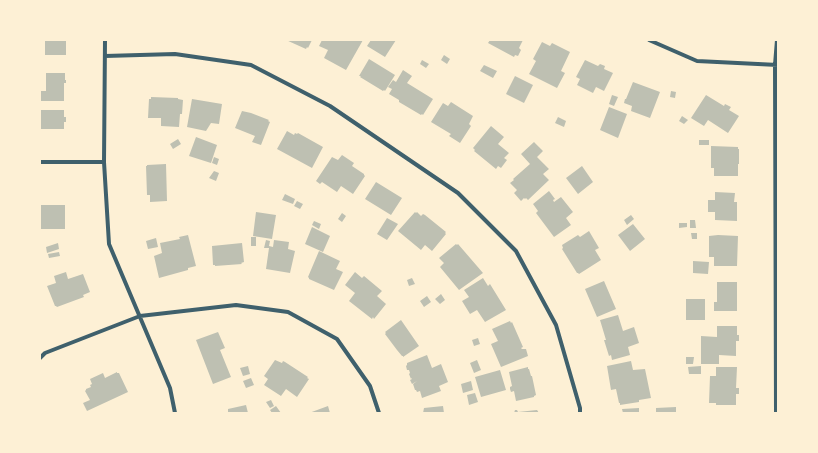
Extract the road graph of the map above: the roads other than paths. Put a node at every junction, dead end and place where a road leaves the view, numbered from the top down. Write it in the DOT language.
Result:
graph roads {
  1 [pos="105,40"];
  2 [pos="649,40"];
  3 [pos="777,40"];
  4 [pos="105,56"];
  5 [pos="777,65"];
  6 [pos="40,162"];
  7 [pos="104,162"];
  8 [pos="140,316"];
  9 [pos="40,358"];
  10 [pos="175,413"];
  11 [pos="379,413"];
  12 [pos="580,413"];
  13 [pos="776,413"];
  1 -- 4 [label="street"];
  2 -- 5 [label="street"];
  3 -- 5 [label="street"];
  4 -- 7 [label="street"];
  4 -- 12 [label="street"];
  5 -- 13 [label="street"];
  6 -- 7 [label="street"];
  7 -- 8 [label="street"];
  8 -- 9 [label="street"];
  8 -- 10 [label="street"];
  8 -- 11 [label="street"];
}
